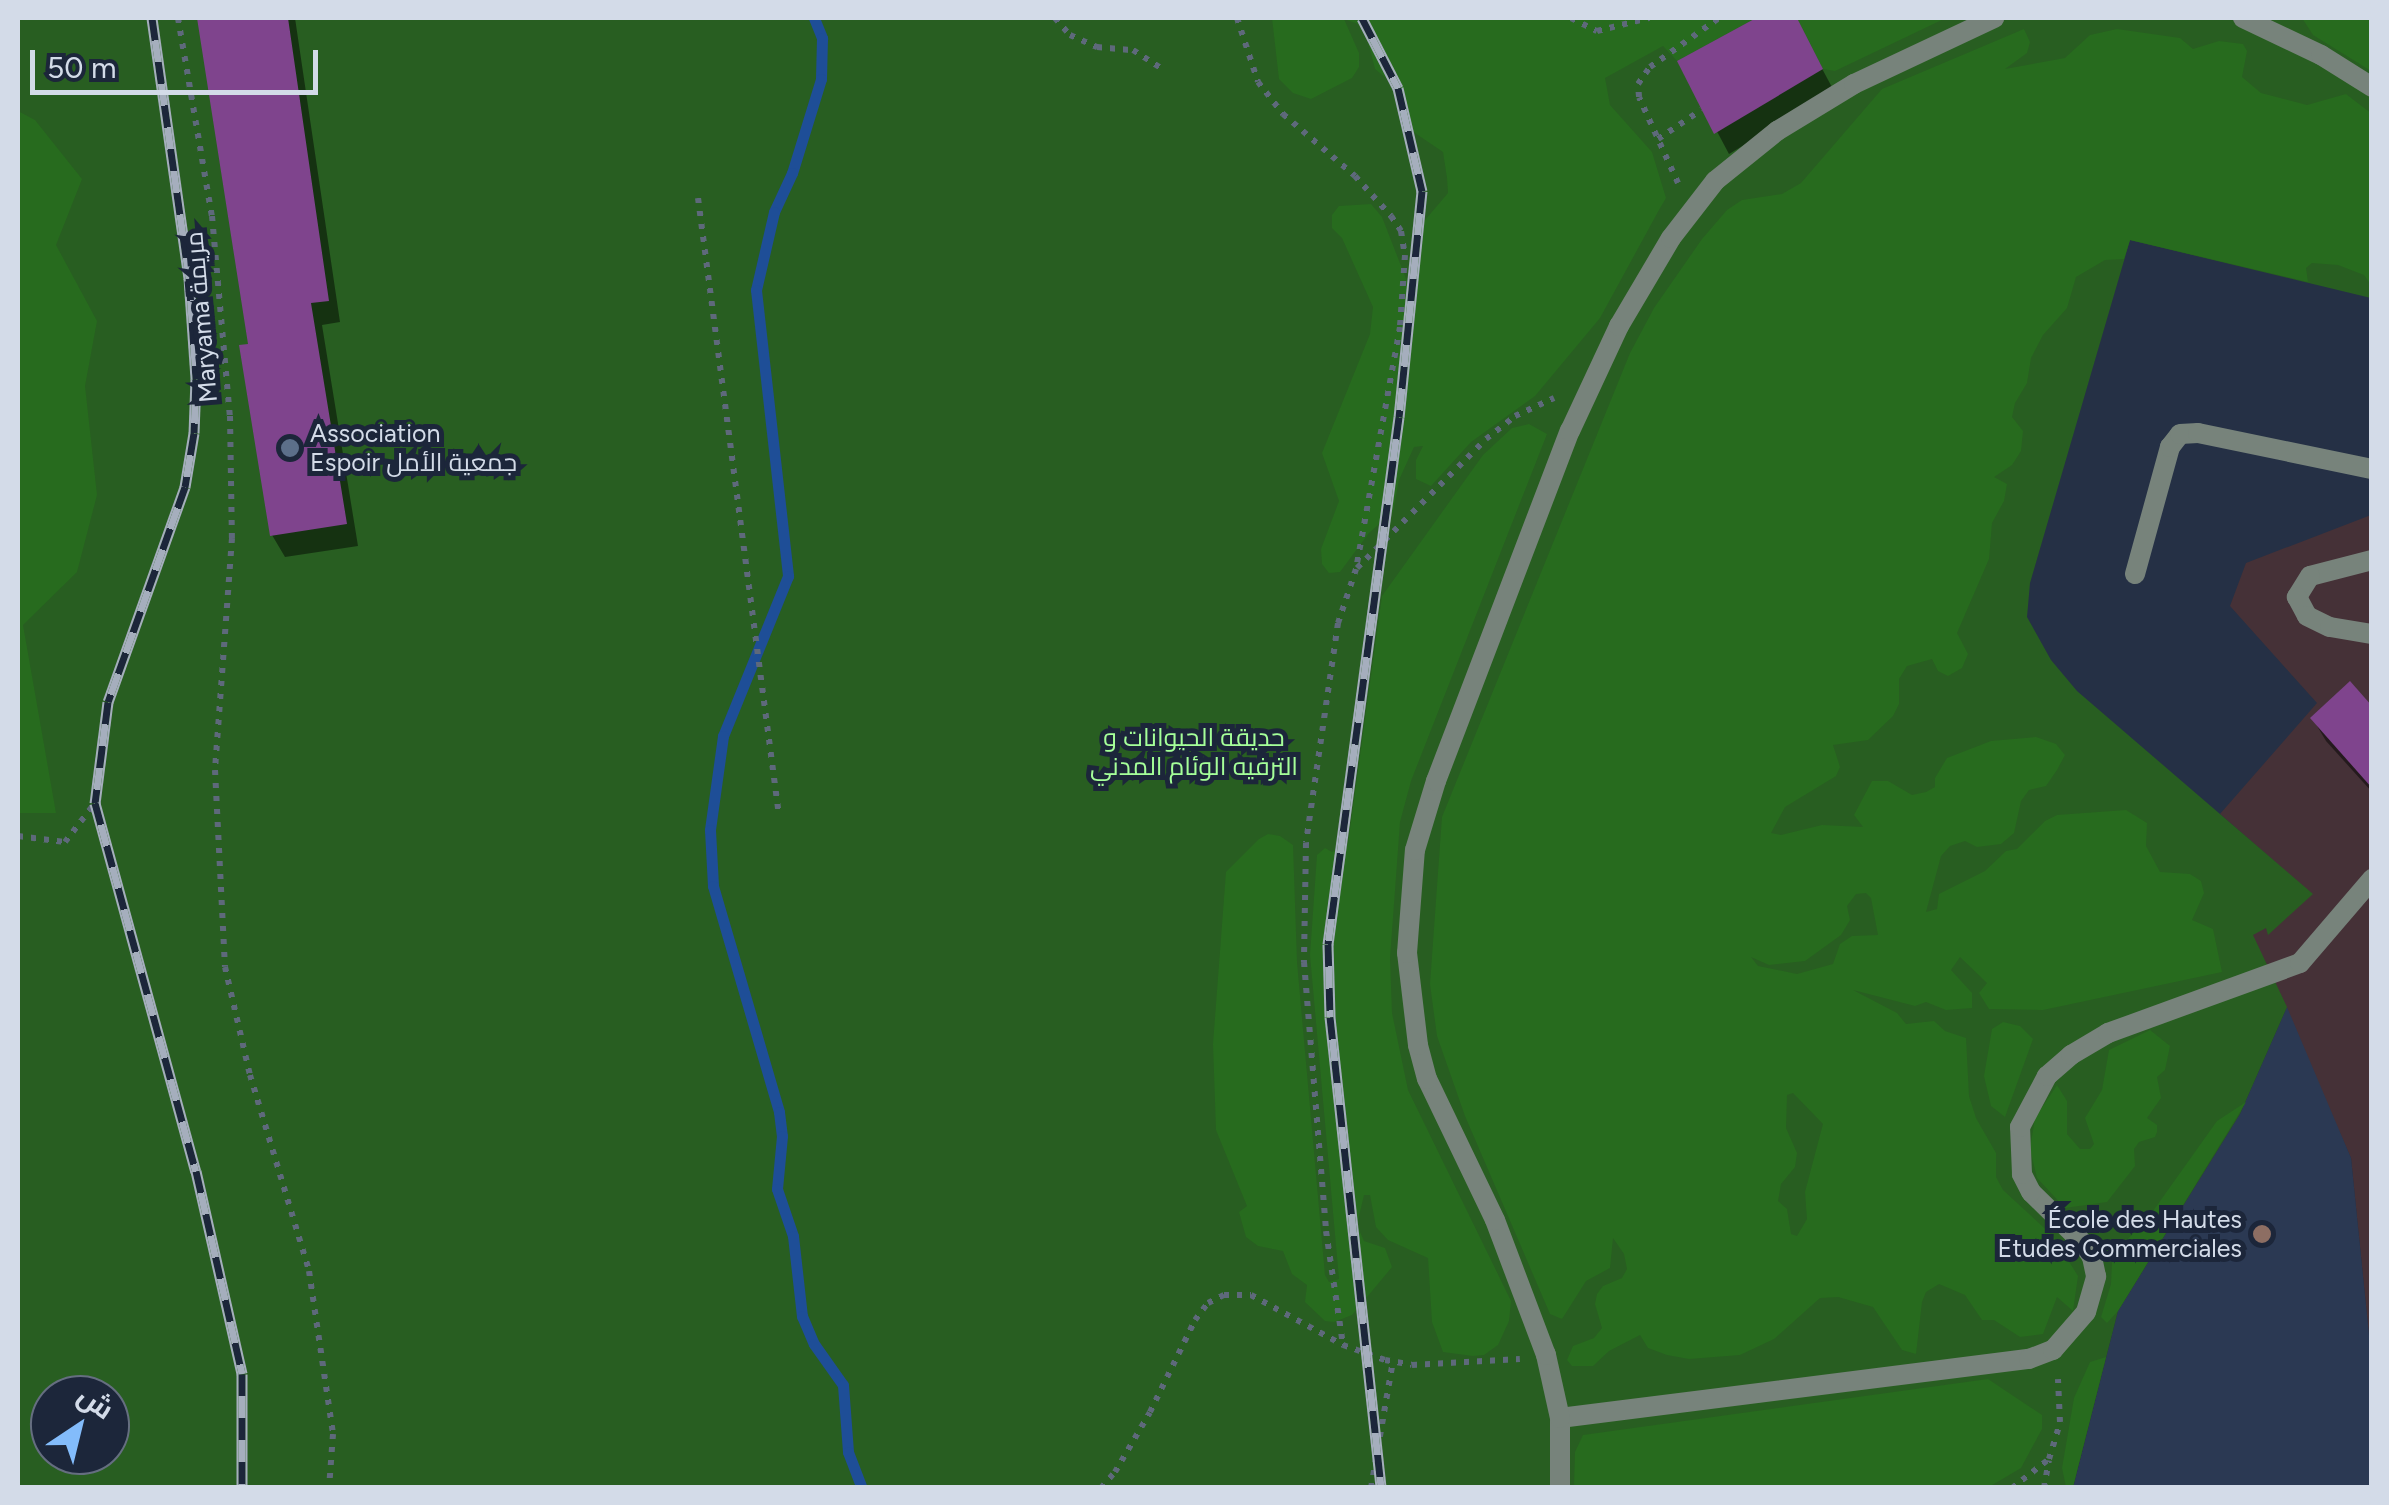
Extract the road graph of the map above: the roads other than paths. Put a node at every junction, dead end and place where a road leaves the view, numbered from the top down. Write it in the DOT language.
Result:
graph roads {
  1 [pos="1994,18"];
  2 [pos="2243,18"];
  3 [pos="2372,87"];
  4 [pos="2372,469"];
  5 [pos="2372,560"];
  6 [pos="2135,574"];
  7 [pos="2372,634"];
  8 [pos="2372,879"];
  9 [pos="1560,1418"];
  10 [pos="1560,1488"];
  1 -- 9 [label="street"];
  2 -- 3 [label="street"];
  4 -- 6 [label="street"];
  5 -- 7 [label="street"];
  8 -- 9 [label="street"];
  9 -- 10 [label="street"];
}
